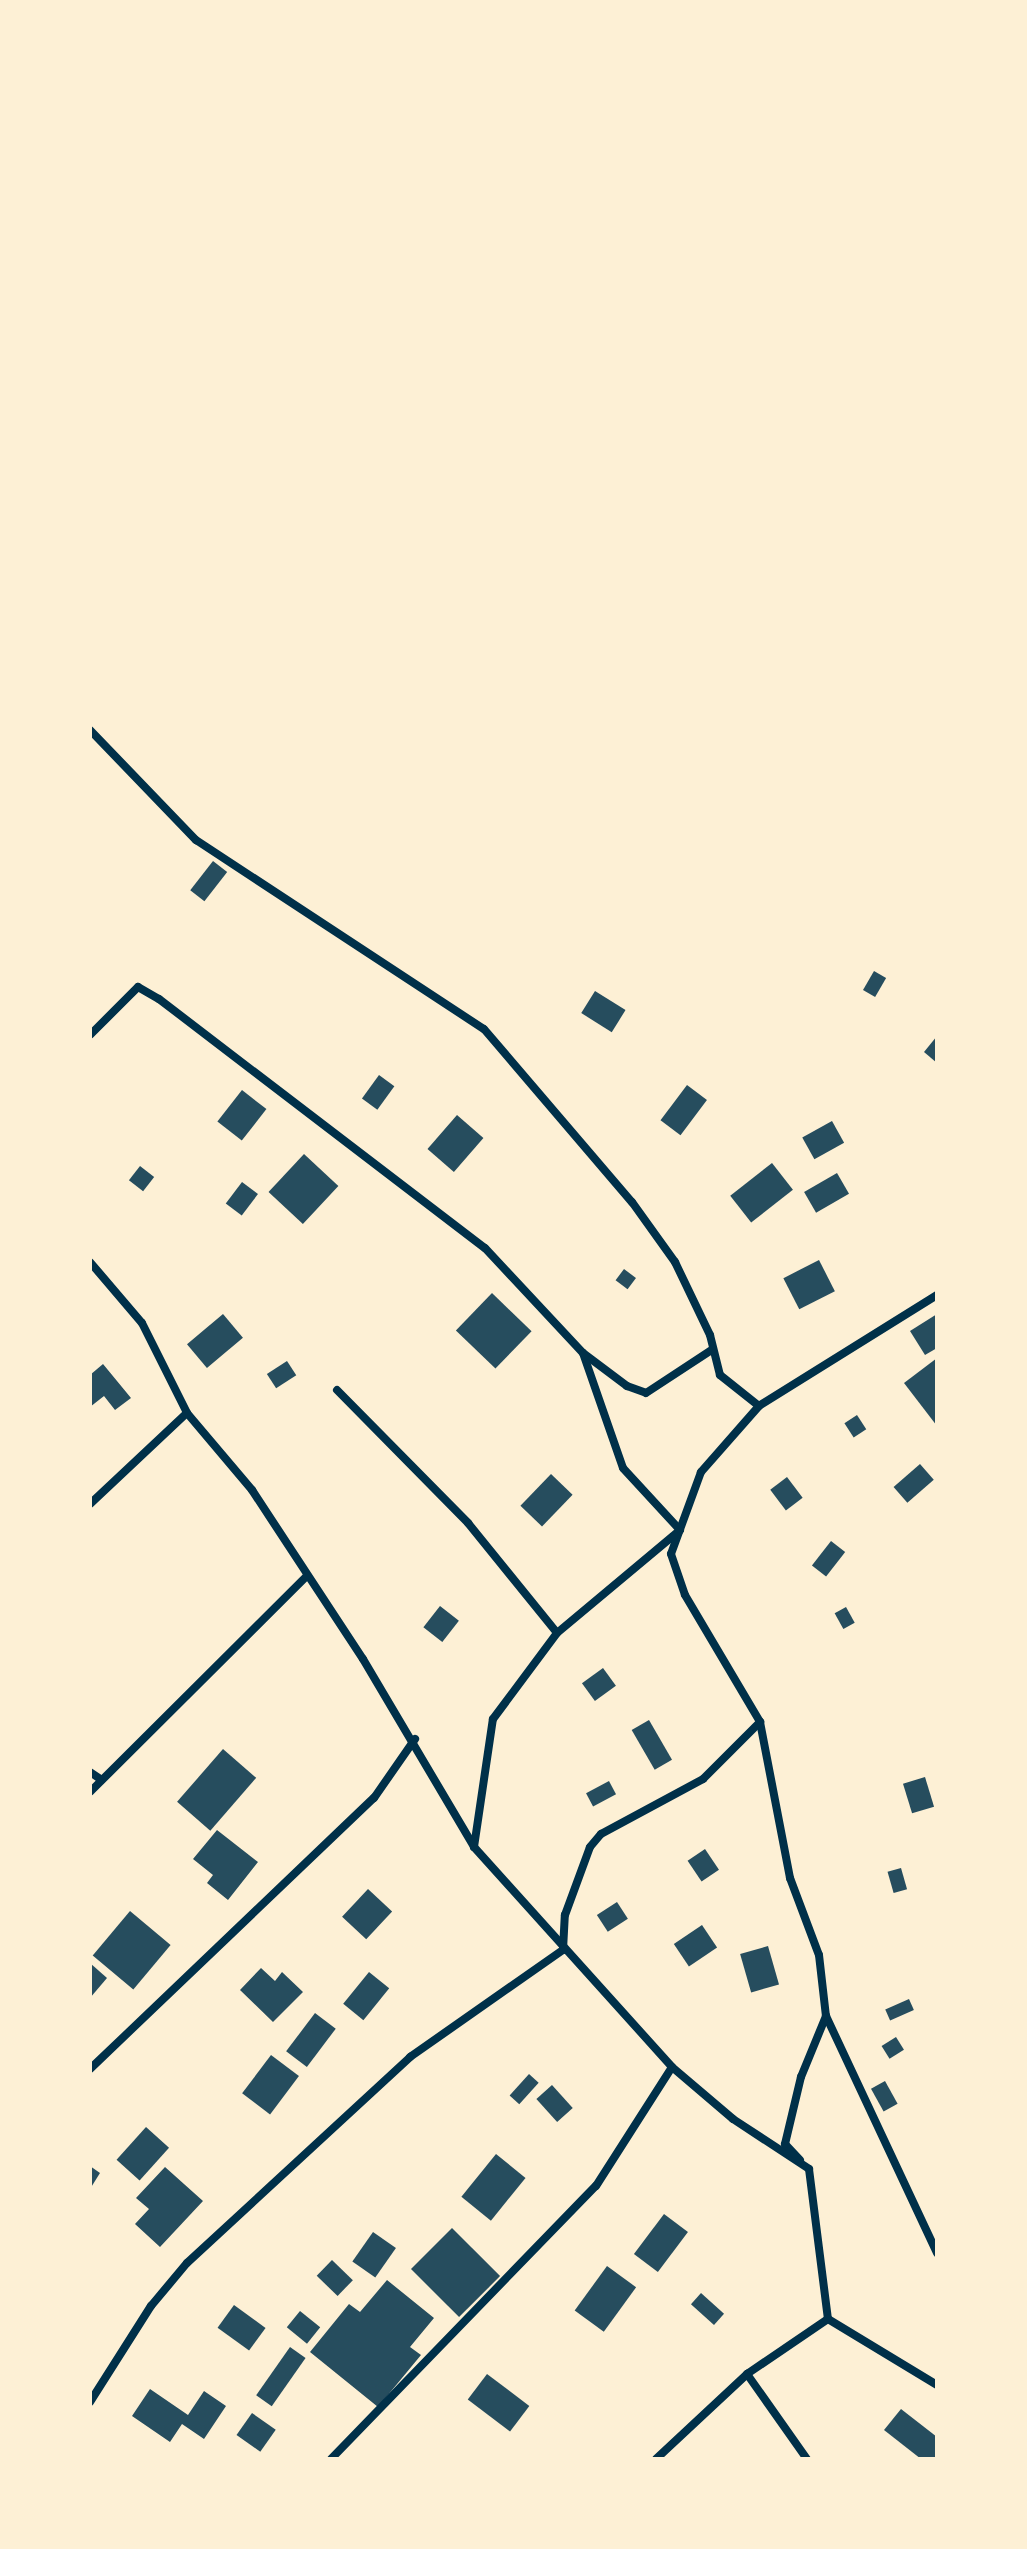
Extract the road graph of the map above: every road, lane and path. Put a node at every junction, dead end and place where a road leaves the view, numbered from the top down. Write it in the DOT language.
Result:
graph roads {
  1 [pos="90,730"];
  2 [pos="90,1035"];
  3 [pos="90,1262"];
  4 [pos="937,1295"];
  5 [pos="713,1349"];
  6 [pos="583,1353"];
  7 [pos="337,1390"];
  8 [pos="759,1406"];
  9 [pos="187,1413"];
  10 [pos="90,1504"];
  11 [pos="680,1530"];
  12 [pos="307,1576"];
  13 [pos="557,1633"];
  14 [pos="760,1722"];
  15 [pos="415,1739"];
  16 [pos="90,1772"];
  17 [pos="102,1780"];
  18 [pos="90,1792"];
  19 [pos="474,1847"];
  20 [pos="563,1950"];
  21 [pos="826,2016"];
  22 [pos="672,2067"];
  23 [pos="90,2069"];
  24 [pos="809,2169"];
  25 [pos="937,2253"];
  26 [pos="828,2319"];
  27 [pos="747,2374"];
  28 [pos="937,2385"];
  29 [pos="90,2402"];
  30 [pos="331,2459"];
  31 [pos="656,2459"];
  32 [pos="807,2459"];
  1 -- 5 [label="street"];
  2 -- 6 [label="street"];
  3 -- 9 [label="street"];
  4 -- 8 [label="street"];
  5 -- 6 [label="street"];
  5 -- 8 [label="street"];
  6 -- 11 [label="street"];
  7 -- 13 [label="street"];
  8 -- 11 [label="street"];
  9 -- 10 [label="street"];
  9 -- 12 [label="street"];
  11 -- 13 [label="street"];
  11 -- 14 [label="street"];
  12 -- 15 [label="street"];
  12 -- 17 [label="street"];
  13 -- 19 [label="street"];
  14 -- 20 [label="street"];
  14 -- 21 [label="street"];
  15 -- 19 [label="street"];
  15 -- 23 [label="street"];
  16 -- 17 [label="street"];
  17 -- 18 [label="street"];
  19 -- 20 [label="street"];
  20 -- 22 [label="street"];
  20 -- 29 [label="street"];
  21 -- 24 [label="street"];
  21 -- 25 [label="street"];
  22 -- 24 [label="street"];
  22 -- 30 [label="street"];
  24 -- 26 [label="street"];
  26 -- 27 [label="street"];
  26 -- 28 [label="street"];
  27 -- 31 [label="street"];
  27 -- 32 [label="street"];
}
